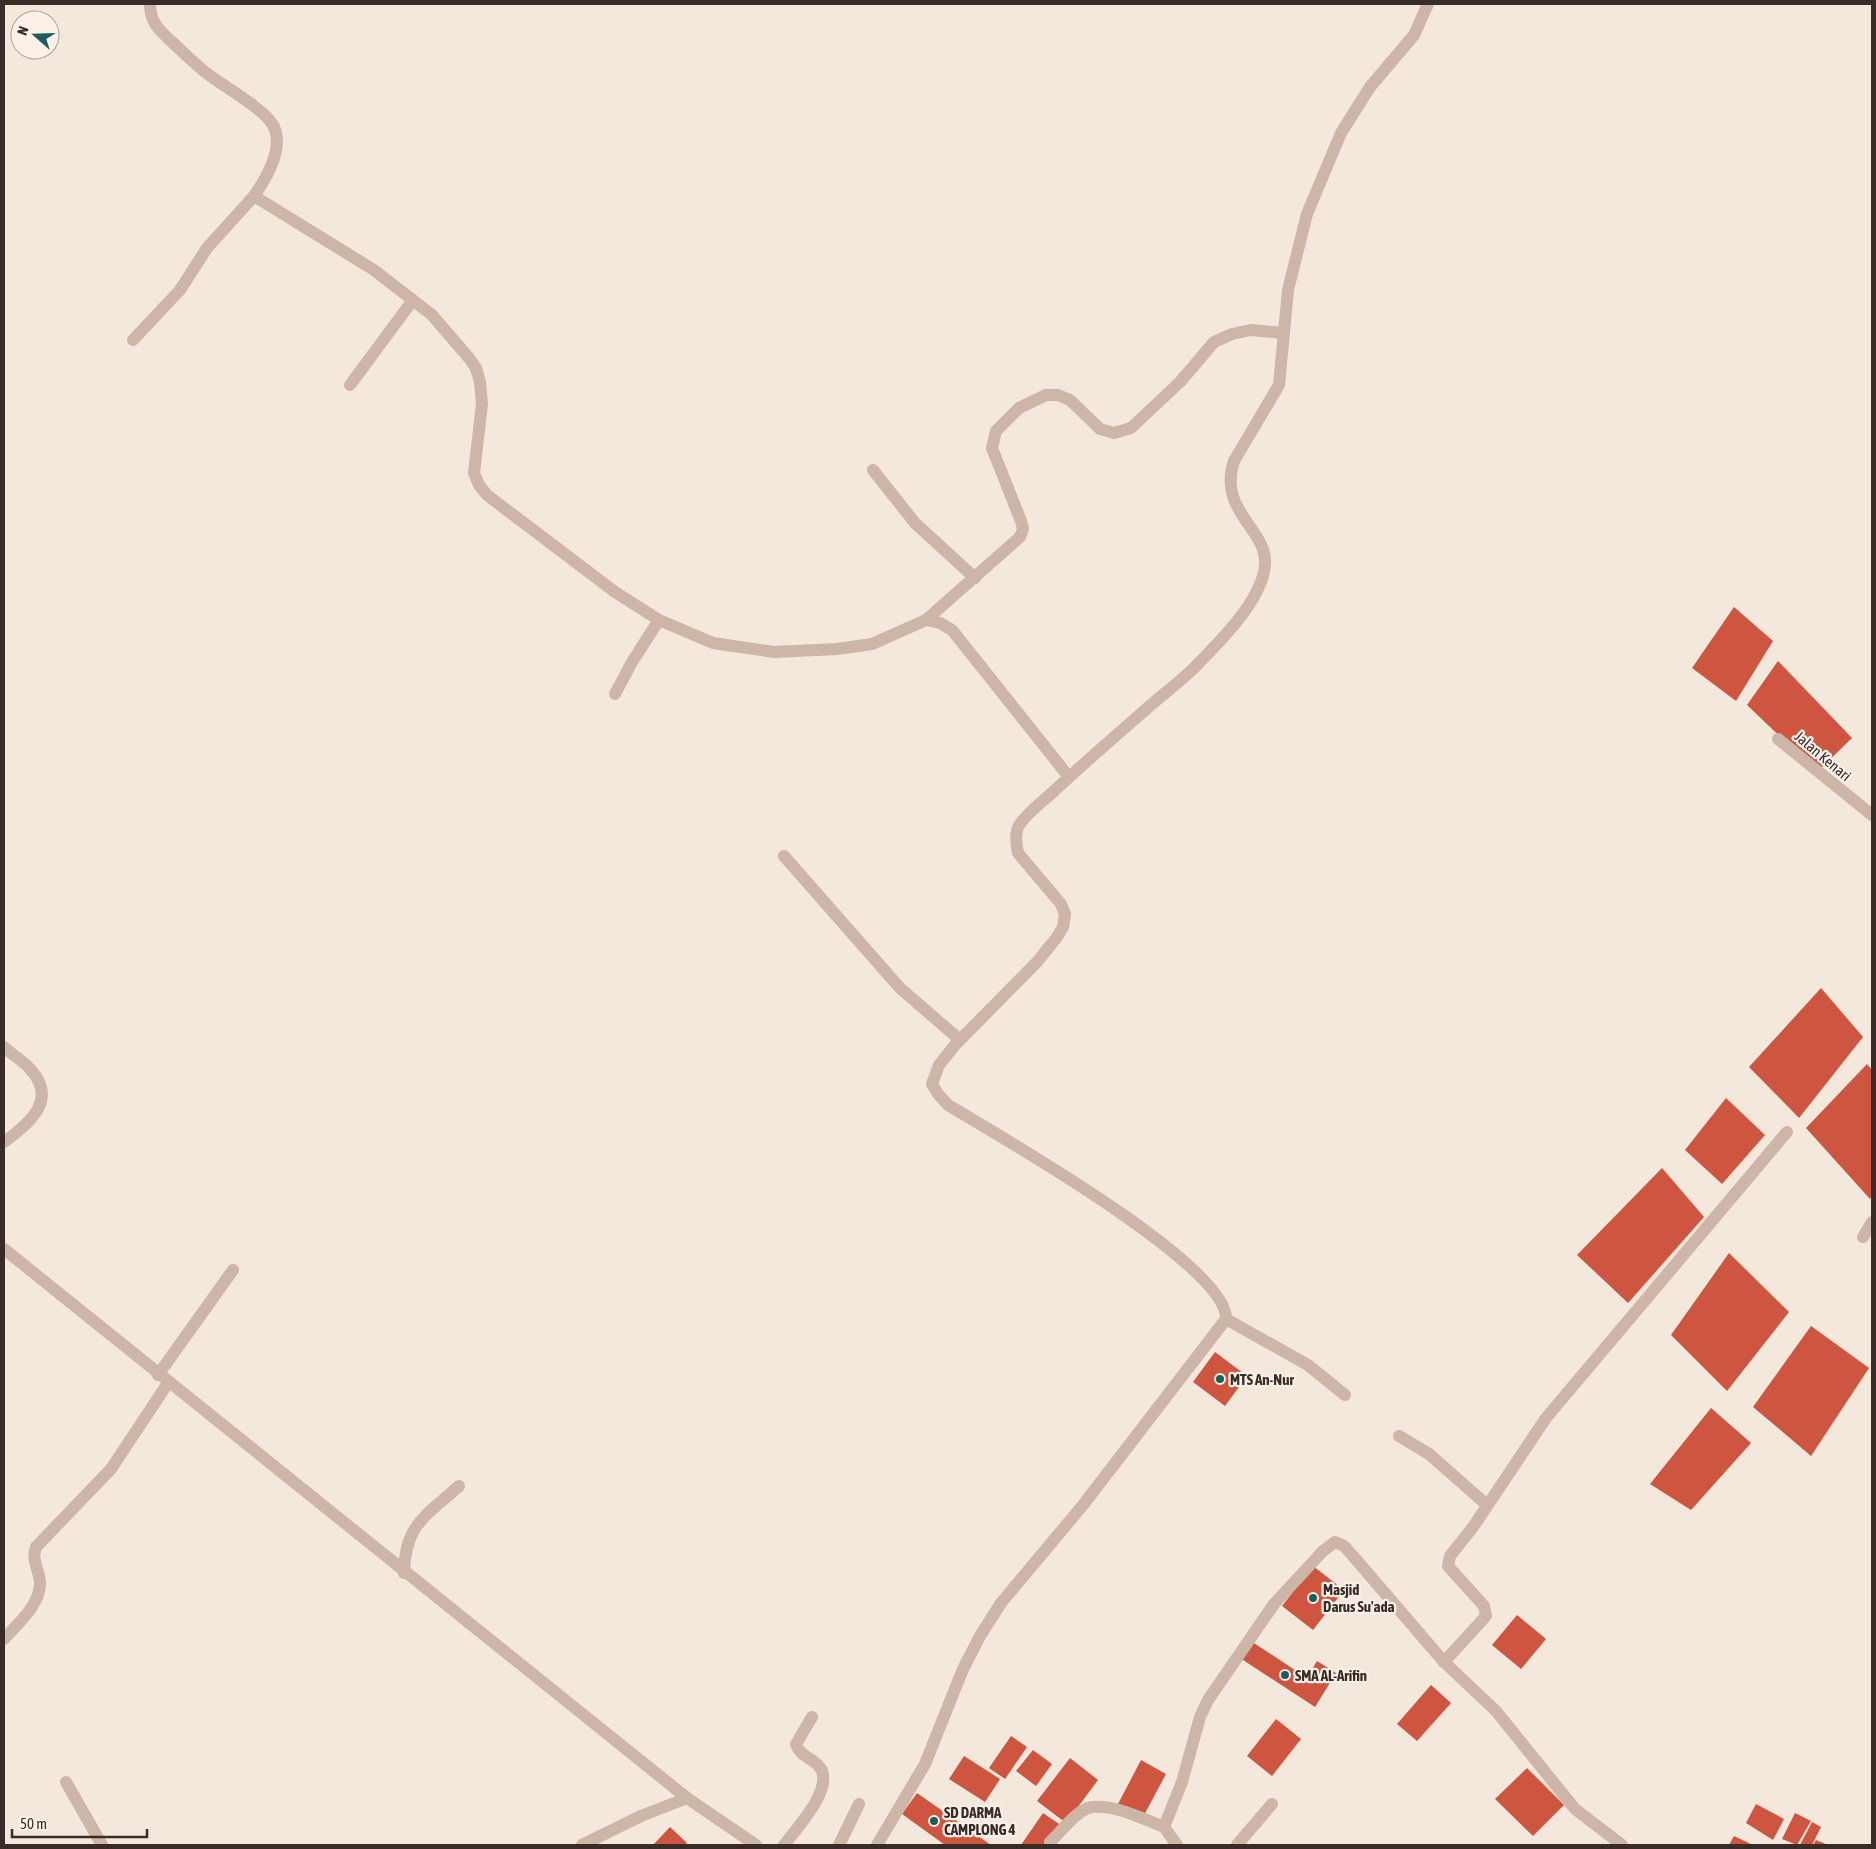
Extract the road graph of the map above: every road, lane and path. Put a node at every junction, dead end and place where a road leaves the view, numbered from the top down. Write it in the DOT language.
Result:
graph roads {
  1 [pos="150,4"];
  2 [pos="1428,4"];
  3 [pos="254,196"];
  4 [pos="413,300"];
  5 [pos="1283,332"];
  6 [pos="133,340"];
  7 [pos="350,385"];
  8 [pos="873,470"];
  9 [pos="975,578"];
  10 [pos="659,620"];
  11 [pos="926,620"];
  12 [pos="615,694"];
  13 [pos="1778,738"];
  14 [pos="1069,777"];
  15 [pos="1872,815"];
  16 [pos="784,856"];
  17 [pos="960,1040"];
  18 [pos="4,1047"];
  19 [pos="1787,1132"];
  20 [pos="4,1142"];
  21 [pos="1872,1222"];
  22 [pos="1863,1237"];
  23 [pos="4,1249"];
  24 [pos="233,1270"];
  25 [pos="1226,1319"];
  26 [pos="158,1375"];
  27 [pos="168,1383"];
  28 [pos="1345,1395"];
  29 [pos="1399,1436"];
  30 [pos="459,1486"];
  31 [pos="1486,1505"];
  32 [pos="404,1573"];
  33 [pos="4,1639"];
  34 [pos="1444,1662"];
  35 [pos="812,1717"];
  36 [pos="66,1782"];
  37 [pos="687,1798"];
  38 [pos="859,1804"];
  39 [pos="1272,1804"];
  40 [pos="1164,1827"];
  41 [pos="1050,1842"];
  42 [pos="102,1845"];
  43 [pos="582,1845"];
  44 [pos="756,1845"];
  45 [pos="784,1845"];
  46 [pos="838,1845"];
  47 [pos="878,1845"];
  48 [pos="1178,1845"];
  49 [pos="1237,1845"];
  50 [pos="1622,1845"];
  1 -- 3 [label="street"];
  2 -- 5 [label="street"];
  3 -- 4 [label="street"];
  3 -- 6 [label="street"];
  4 -- 7 [label="street"];
  4 -- 10 [label="street"];
  5 -- 9 [label="street"];
  5 -- 14 [label="street"];
  8 -- 9 [label="street"];
  9 -- 11 [label="street"];
  10 -- 11 [label="street"];
  10 -- 12 [label="street"];
  11 -- 14 [label="street"];
  13 -- 15 [label="street, Jalan Kenari"];
  14 -- 17 [label="street"];
  16 -- 17 [label="street"];
  17 -- 25 [label="street"];
  18 -- 20 [label="street"];
  19 -- 31 [label="street"];
  21 -- 22 [label="street"];
  23 -- 26 [label="street"];
  24 -- 26 [label="street"];
  25 -- 28 [label="street"];
  25 -- 47 [label="street"];
  26 -- 27 [label="street"];
  27 -- 32 [label="street"];
  27 -- 33 [label="street"];
  29 -- 31 [label="street"];
  30 -- 32 [label="street"];
  31 -- 34 [label="street"];
  32 -- 37 [label="street"];
  34 -- 40 [label="street"];
  34 -- 50 [label="street"];
  35 -- 45 [label="street"];
  36 -- 42 [label="street"];
  37 -- 43 [label="street"];
  37 -- 44 [label="street"];
  38 -- 46 [label="street"];
  39 -- 49 [label="street"];
  40 -- 41 [label="street"];
  40 -- 48 [label="street"];
}
